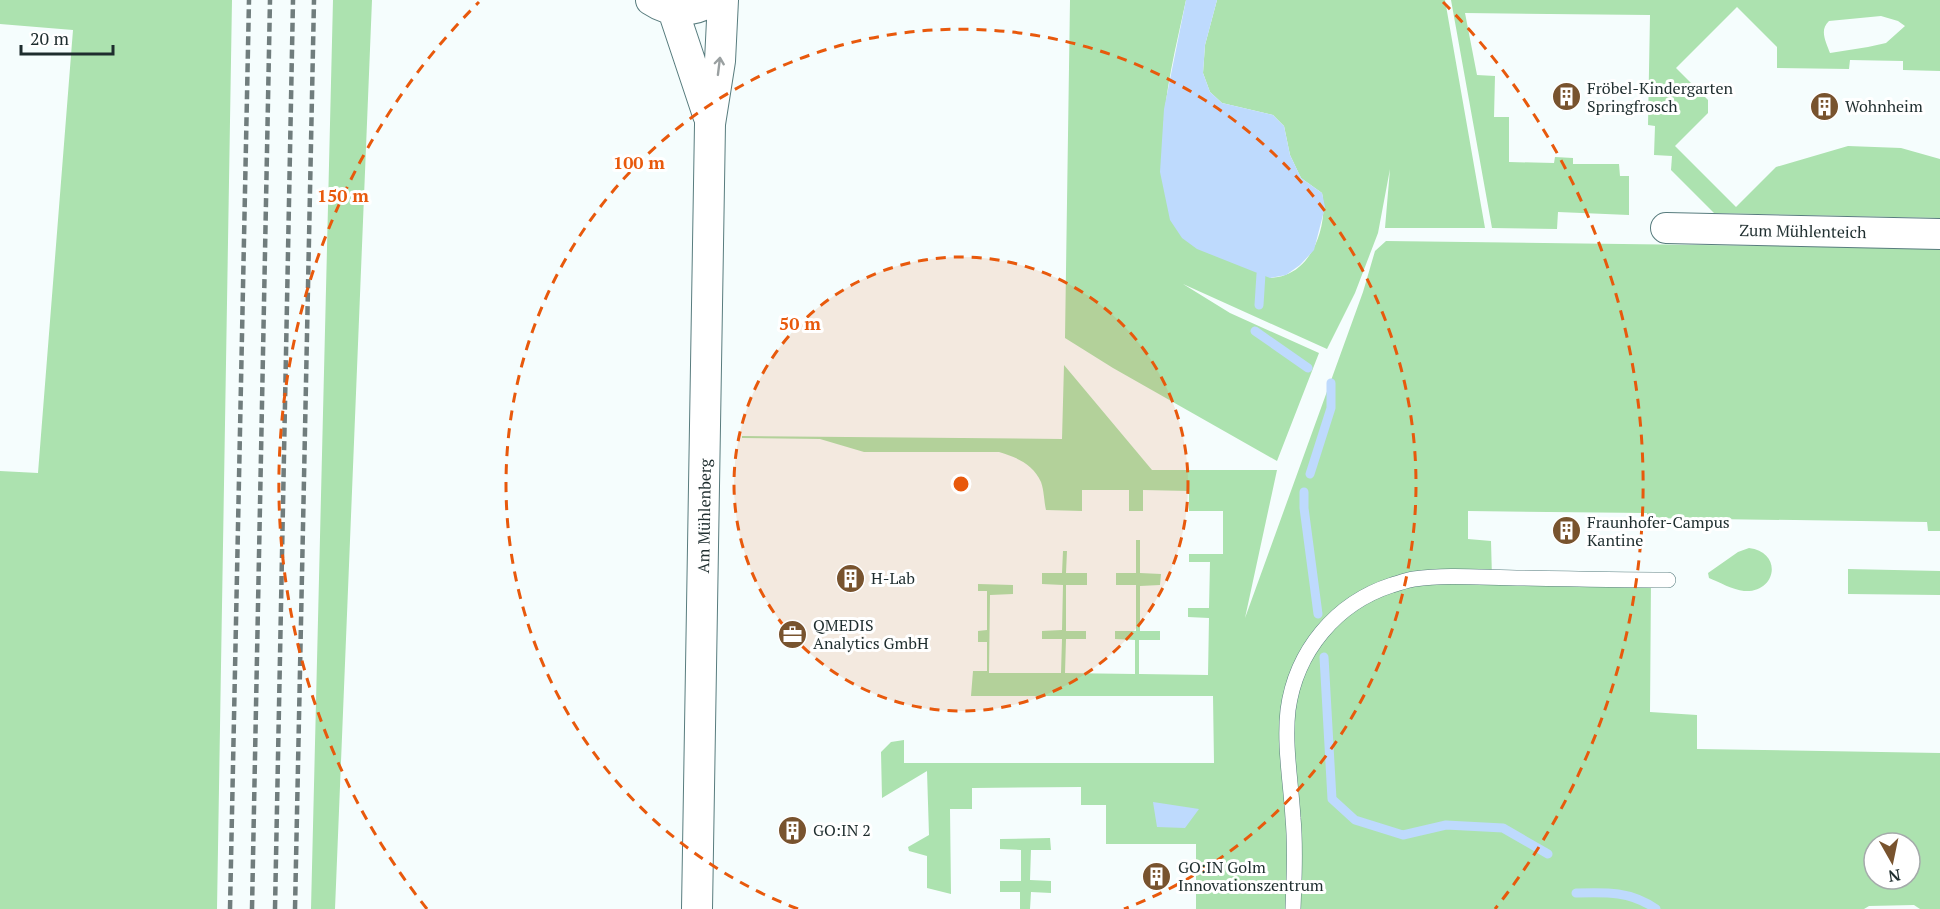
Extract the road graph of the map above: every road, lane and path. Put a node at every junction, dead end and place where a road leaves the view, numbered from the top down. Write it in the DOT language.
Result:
graph roads {
  1 [pos="714,0"];
  2 [pos="723,0"];
  3 [pos="662,5"];
  4 [pos="710,124"];
  5 [pos="1666,228"];
  6 [pos="1940,234"];
  7 [pos="1668,580"];
  8 [pos="697,909"];
  9 [pos="1293,909"];
  1 -- 3 [label="street, Am Mühlenberg"];
  4 -- 2 [label="street, Am Mühlenberg, one-way"];
  3 -- 4 [label="street, Am Mühlenberg"];
  4 -- 8 [label="street, Am Mühlenberg"];
  5 -- 6 [label="street, Zum Mühlenteich"];
  7 -- 9 [label="lane"];
}
